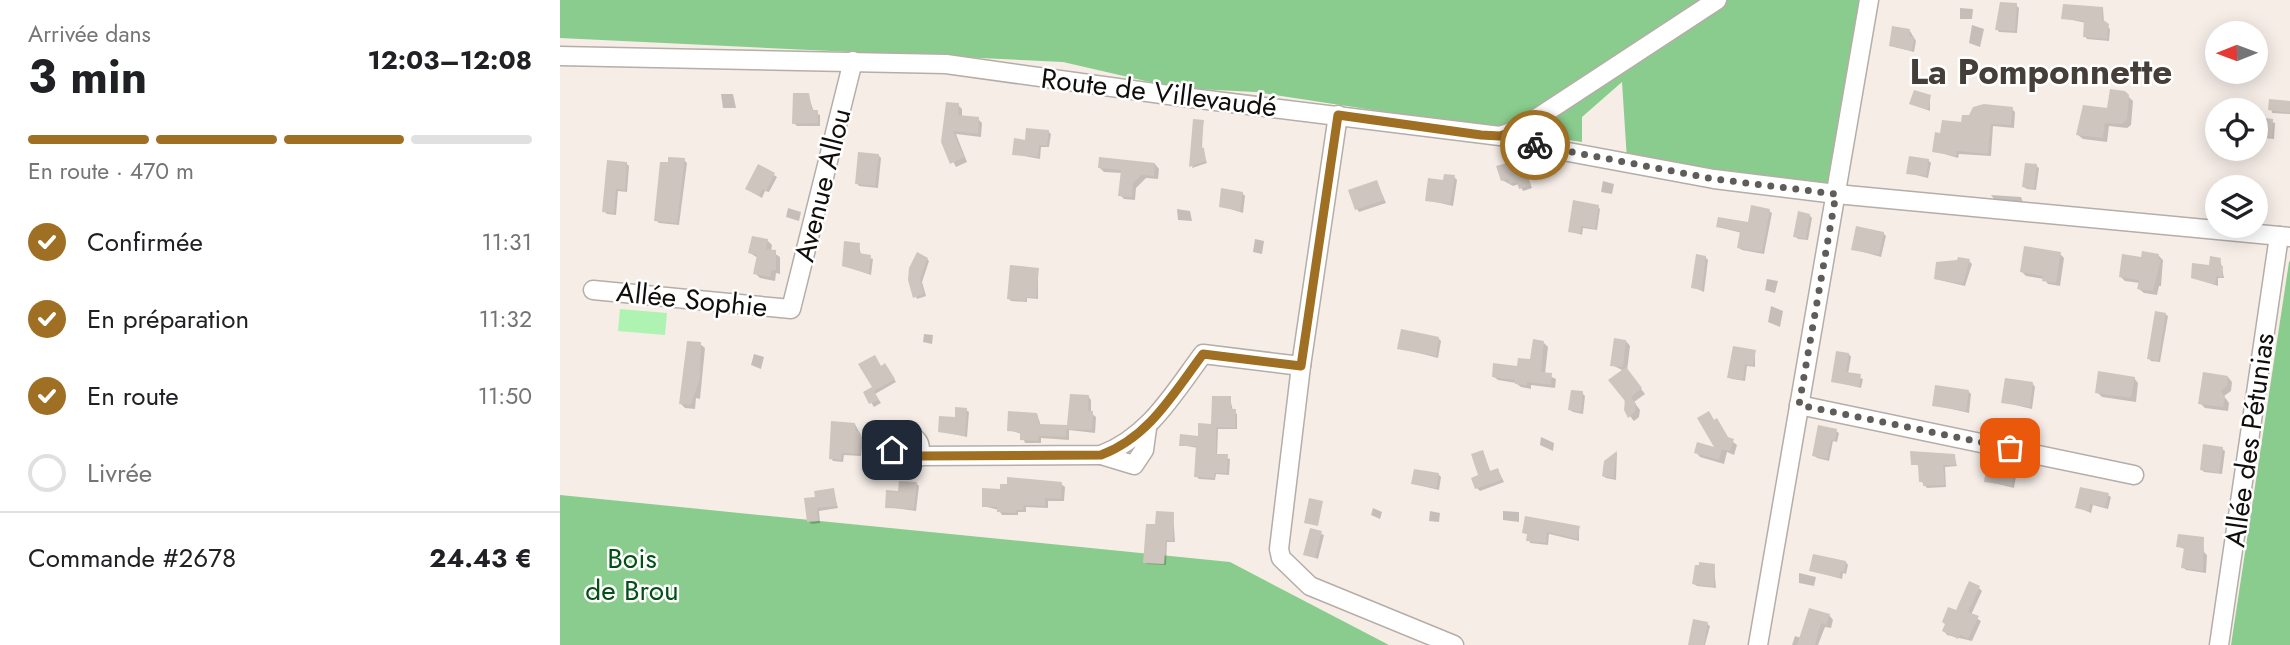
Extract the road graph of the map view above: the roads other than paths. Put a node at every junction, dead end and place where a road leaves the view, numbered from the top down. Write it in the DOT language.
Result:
graph roads {
  1 [pos="1717,0"];
  2 [pos="1869,0"];
  3 [pos="560,56"];
  4 [pos="853,61"];
  5 [pos="1338,115"];
  6 [pos="1517,130"];
  7 [pos="1836,194"];
  8 [pos="2284,236"];
  9 [pos="593,290"];
  10 [pos="791,309"];
  11 [pos="1301,366"];
  12 [pos="1799,405"];
  13 [pos="918,456"];
  14 [pos="2134,475"];
  15 [pos="1454,645"];
  16 [pos="1758,645"];
  17 [pos="2219,645"];
  1 -- 6 [label="street, Route de Villevaudé"];
  2 -- 7 [label="street"];
  3 -- 4 [label="street, Route de Villevaudé"];
  4 -- 5 [label="street, Route de Villevaudé"];
  4 -- 10 [label="street, Avenue Allou"];
  5 -- 6 [label="street, Route de Villevaudé"];
  5 -- 11 [label="street"];
  6 -- 7 [label="street"];
  7 -- 8 [label="street"];
  7 -- 12 [label="street"];
  8 -- 17 [label="street, Allée des Pétunias"];
  9 -- 10 [label="street, Allée Sophie"];
  11 -- 13 [label="street"];
  11 -- 15 [label="street"];
  12 -- 14 [label="street"];
  12 -- 16 [label="street"];
}
